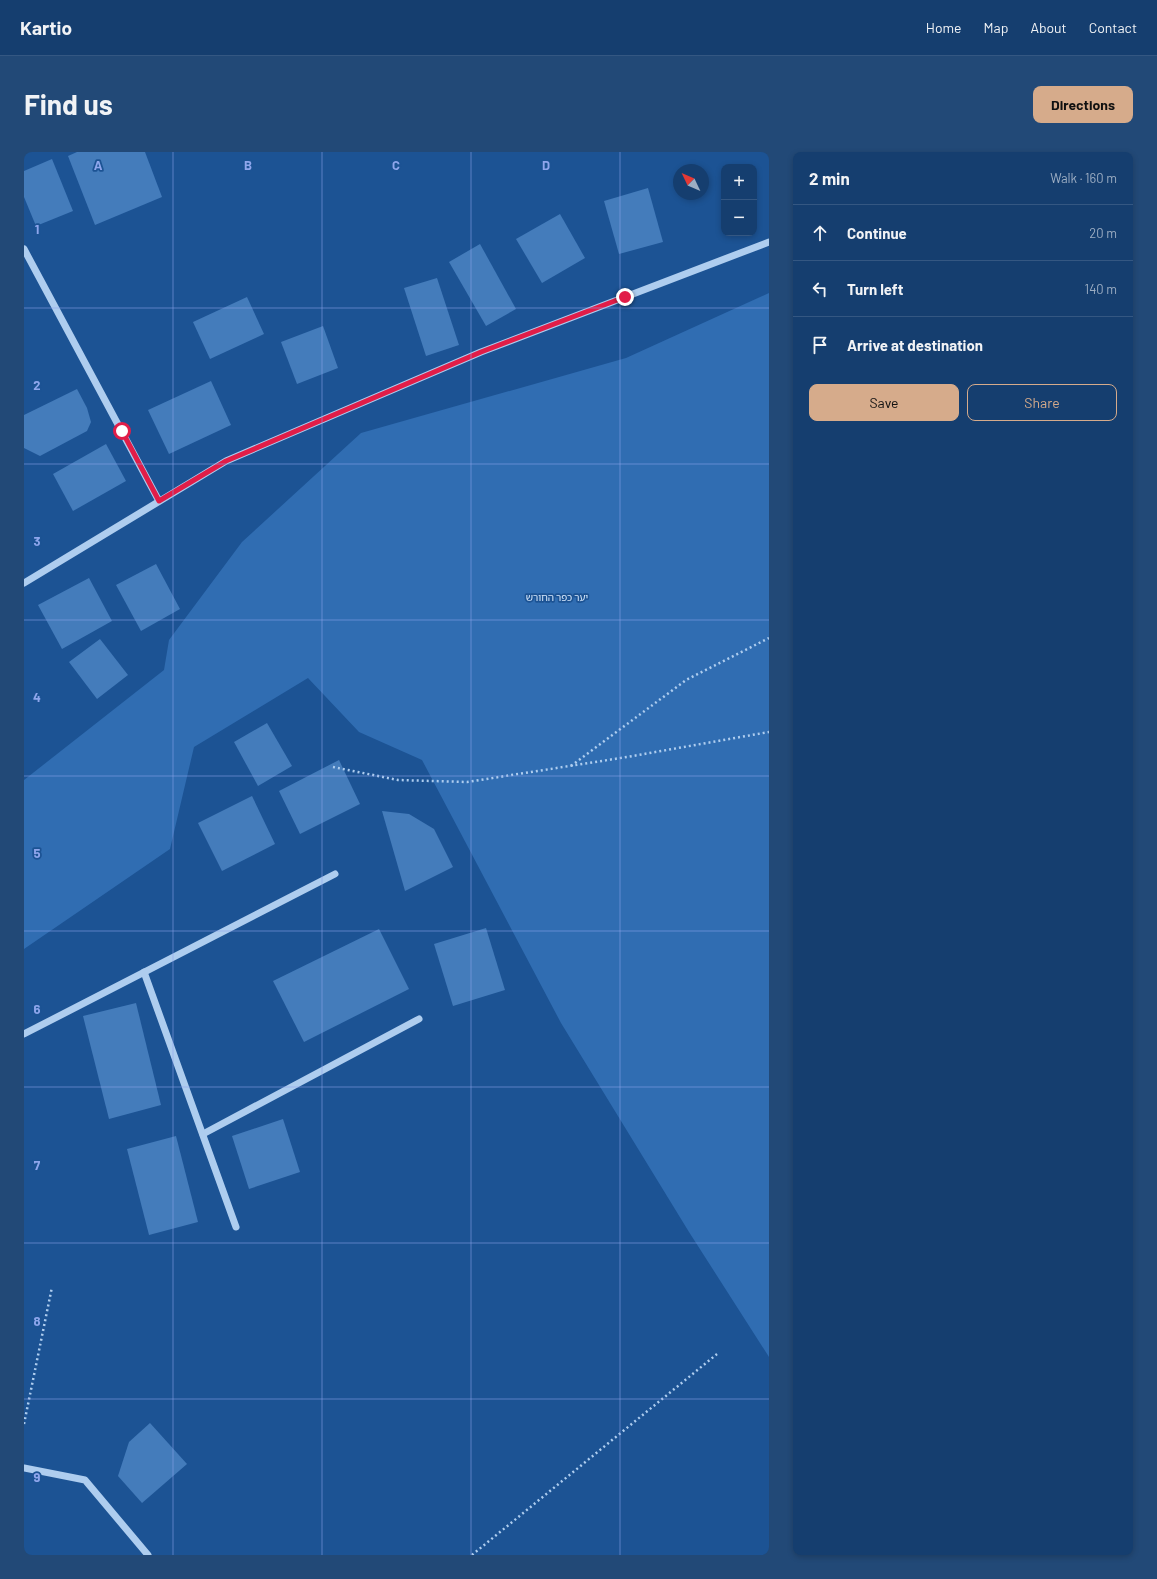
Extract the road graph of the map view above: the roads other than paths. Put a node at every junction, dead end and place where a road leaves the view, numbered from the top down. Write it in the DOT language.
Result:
graph roads {
  1 [pos="769,242"];
  2 [pos="24,249"];
  3 [pos="159,501"];
  4 [pos="24,583"];
  5 [pos="335,874"];
  6 [pos="144,972"];
  7 [pos="419,1019"];
  8 [pos="24,1034"];
  9 [pos="202,1134"];
  10 [pos="236,1227"];
  11 [pos="24,1468"];
  12 [pos="148,1555"];
  1 -- 3 [label="street"];
  2 -- 3 [label="street"];
  3 -- 4 [label="street"];
  5 -- 6 [label="street"];
  6 -- 8 [label="street"];
  6 -- 9 [label="street"];
  7 -- 9 [label="street"];
  9 -- 10 [label="street"];
  11 -- 12 [label="street"];
}
